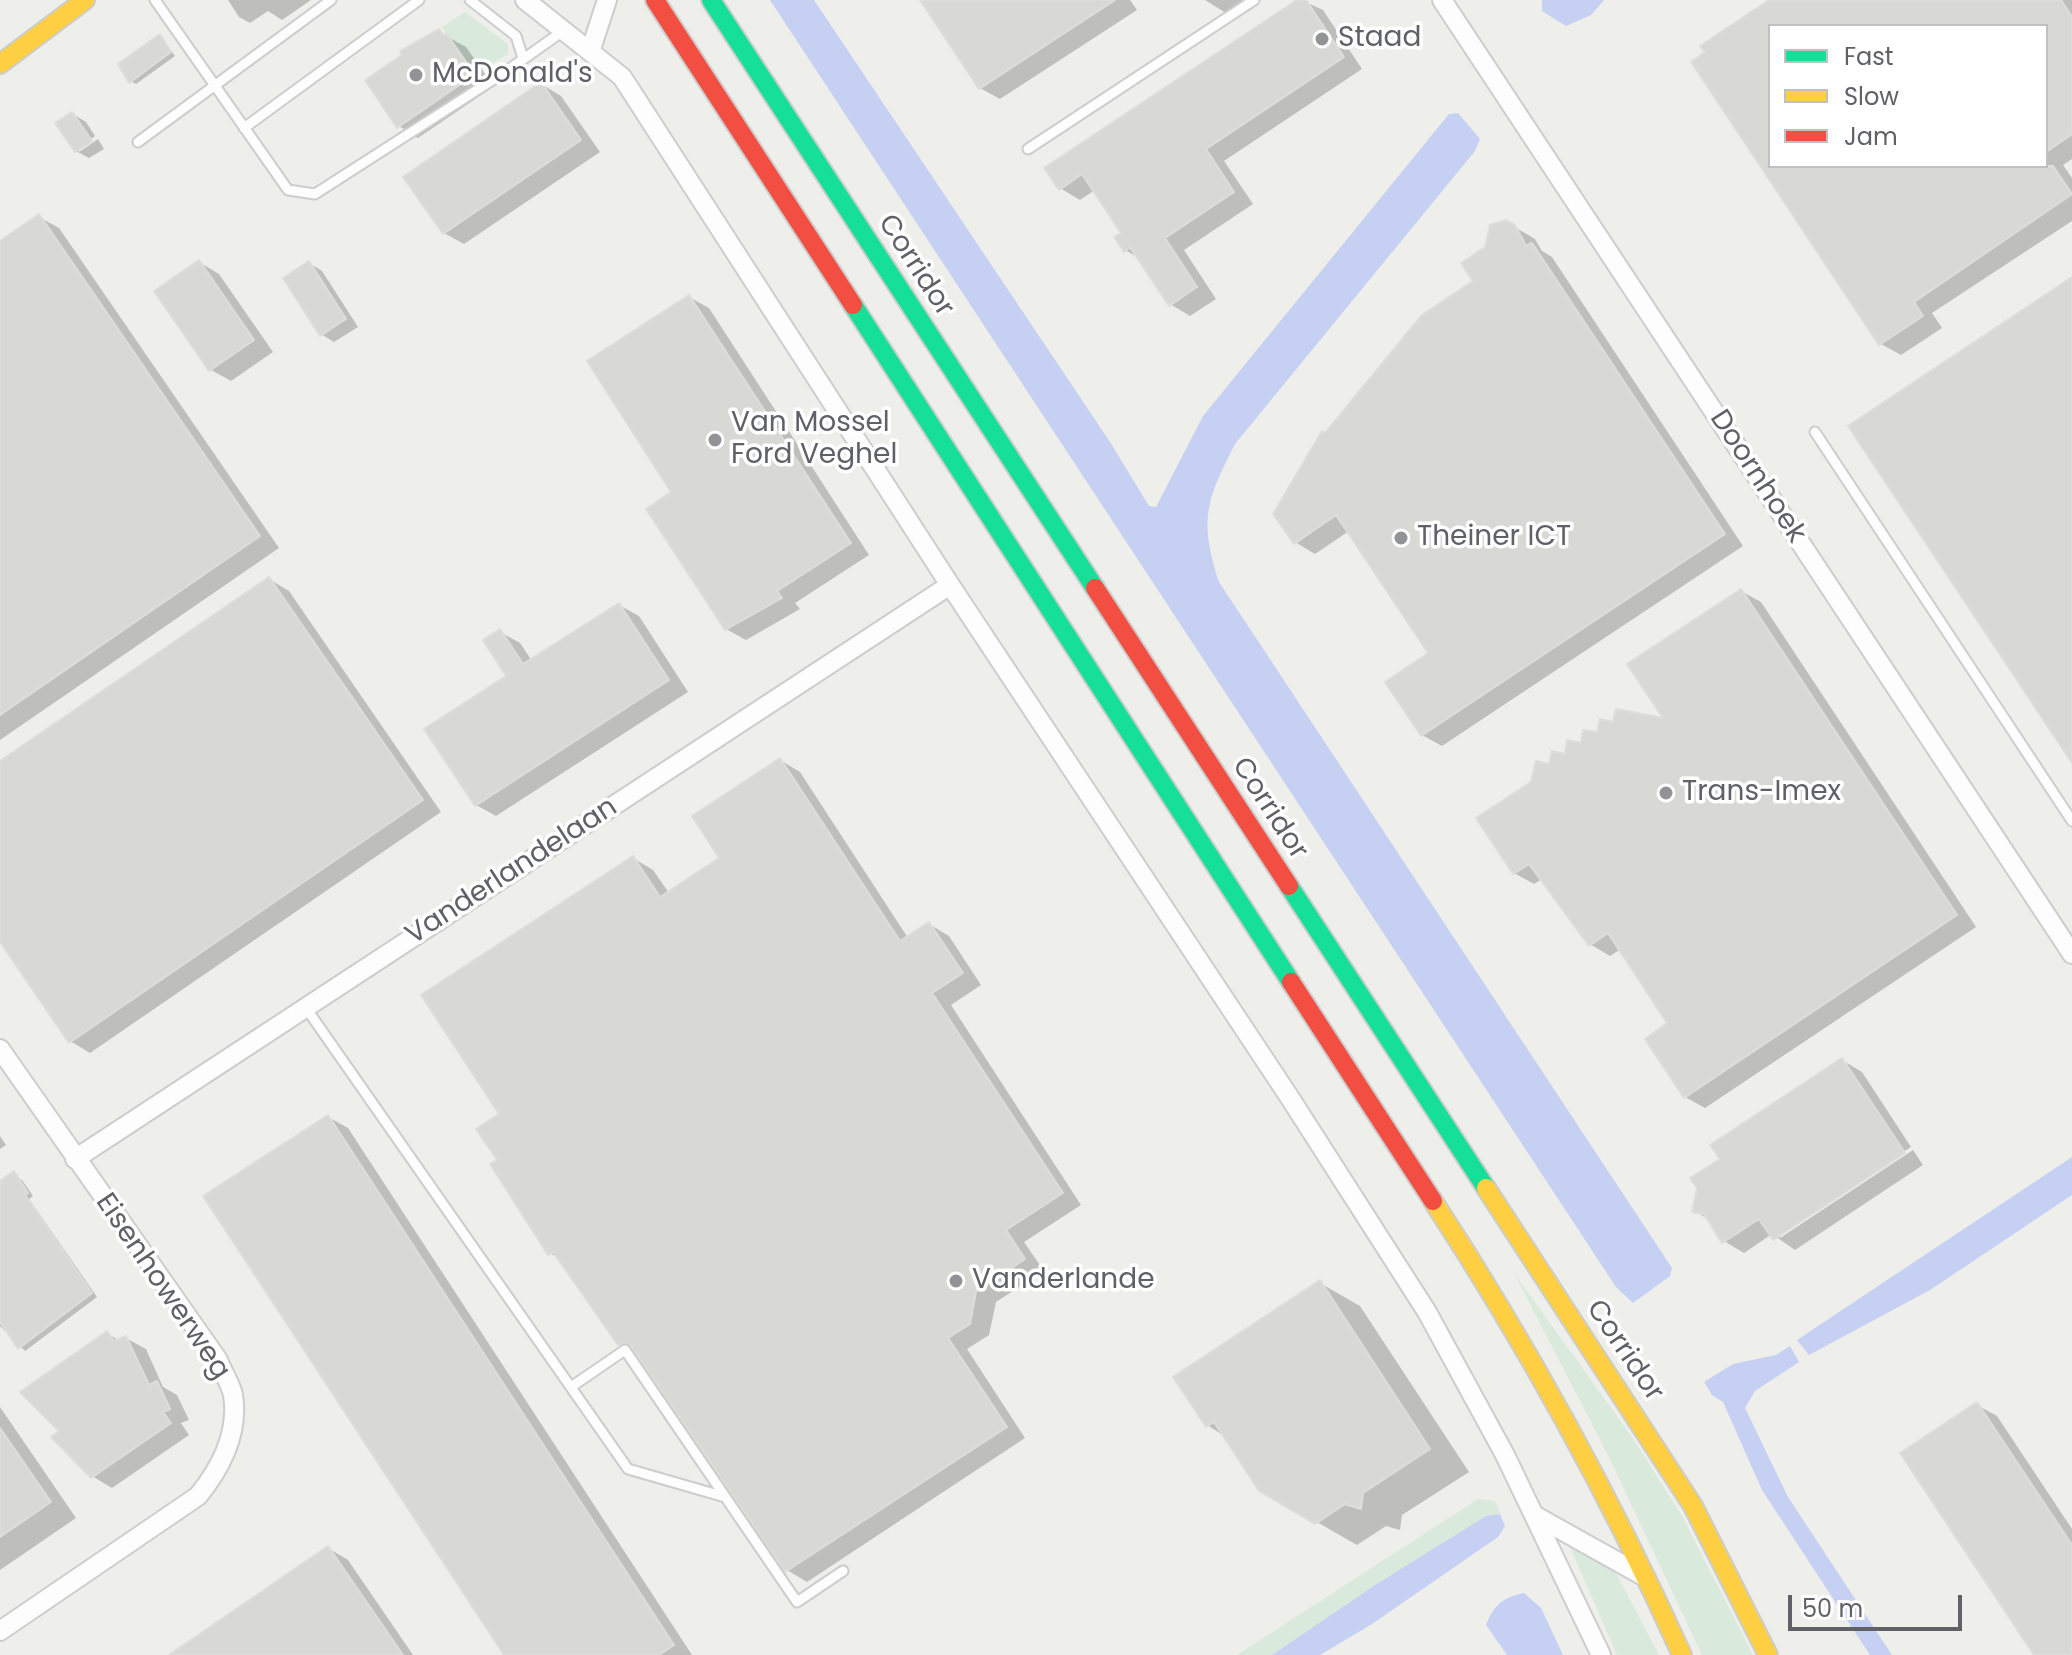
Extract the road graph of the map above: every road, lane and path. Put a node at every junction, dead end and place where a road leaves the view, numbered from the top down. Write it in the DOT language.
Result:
graph roads {
  1 [pos="85,0"];
  2 [pos="155,0"];
  3 [pos="331,0"];
  4 [pos="419,0"];
  5 [pos="470,0"];
  6 [pos="525,0"];
  7 [pos="607,0"];
  8 [pos="711,0"];
  9 [pos="1254,0"];
  10 [pos="1442,0"];
  11 [pos="654,1"];
  12 [pos="565,29"];
  13 [pos="591,49"];
  14 [pos="523,58"];
  15 [pos="0,64"];
  16 [pos="213,83"];
  17 [pos="244,128"];
  18 [pos="138,142"];
  19 [pos="1028,149"];
  20 [pos="1815,432"];
  21 [pos="950,585"];
  22 [pos="2072,821"];
  23 [pos="2070,947"];
  24 [pos="306,1008"];
  25 [pos="0,1049"];
  26 [pos="75,1159"];
  27 [pos="571,1387"];
  28 [pos="725,1497"];
  29 [pos="1536,1516"];
  30 [pos="843,1571"];
  31 [pos="1647,1578"];
  32 [pos="0,1631"];
  33 [pos="1601,1655"];
  34 [pos="1682,1655"];
  35 [pos="1768,1655"];
  1 -- 15 [label="main road"];
  2 -- 16 [label="lane"];
  3 -- 16 [label="lane"];
  4 -- 17 [label="lane"];
  5 -- 14 [label="lane"];
  6 -- 12 [label="street"];
  7 -- 13 [label="street"];
  8 -- 35 [label="main road, Corridor"];
  9 -- 19 [label="lane"];
  10 -- 23 [label="street, Doornhoek"];
  11 -- 31 [label="main road"];
  12 -- 13 [label="street"];
  12 -- 14 [label="lane"];
  13 -- 21 [label="street"];
  14 -- 17 [label="lane"];
  16 -- 17 [label="lane"];
  16 -- 18 [label="lane"];
  20 -- 22 [label="lane"];
  21 -- 24 [label="street, Vanderlandelaan"];
  21 -- 29 [label="street"];
  24 -- 26 [label="street, Vanderlandelaan"];
  24 -- 27 [label="lane"];
  25 -- 26 [label="street, Eisenhowerweg"];
  26 -- 32 [label="street, Eisenhowerweg"];
  27 -- 28 [label="lane"];
  27 -- 28 [label="lane"];
  28 -- 30 [label="lane"];
  29 -- 31 [label="street"];
  29 -- 33 [label="street"];
  31 -- 34 [label="main road"];
}
